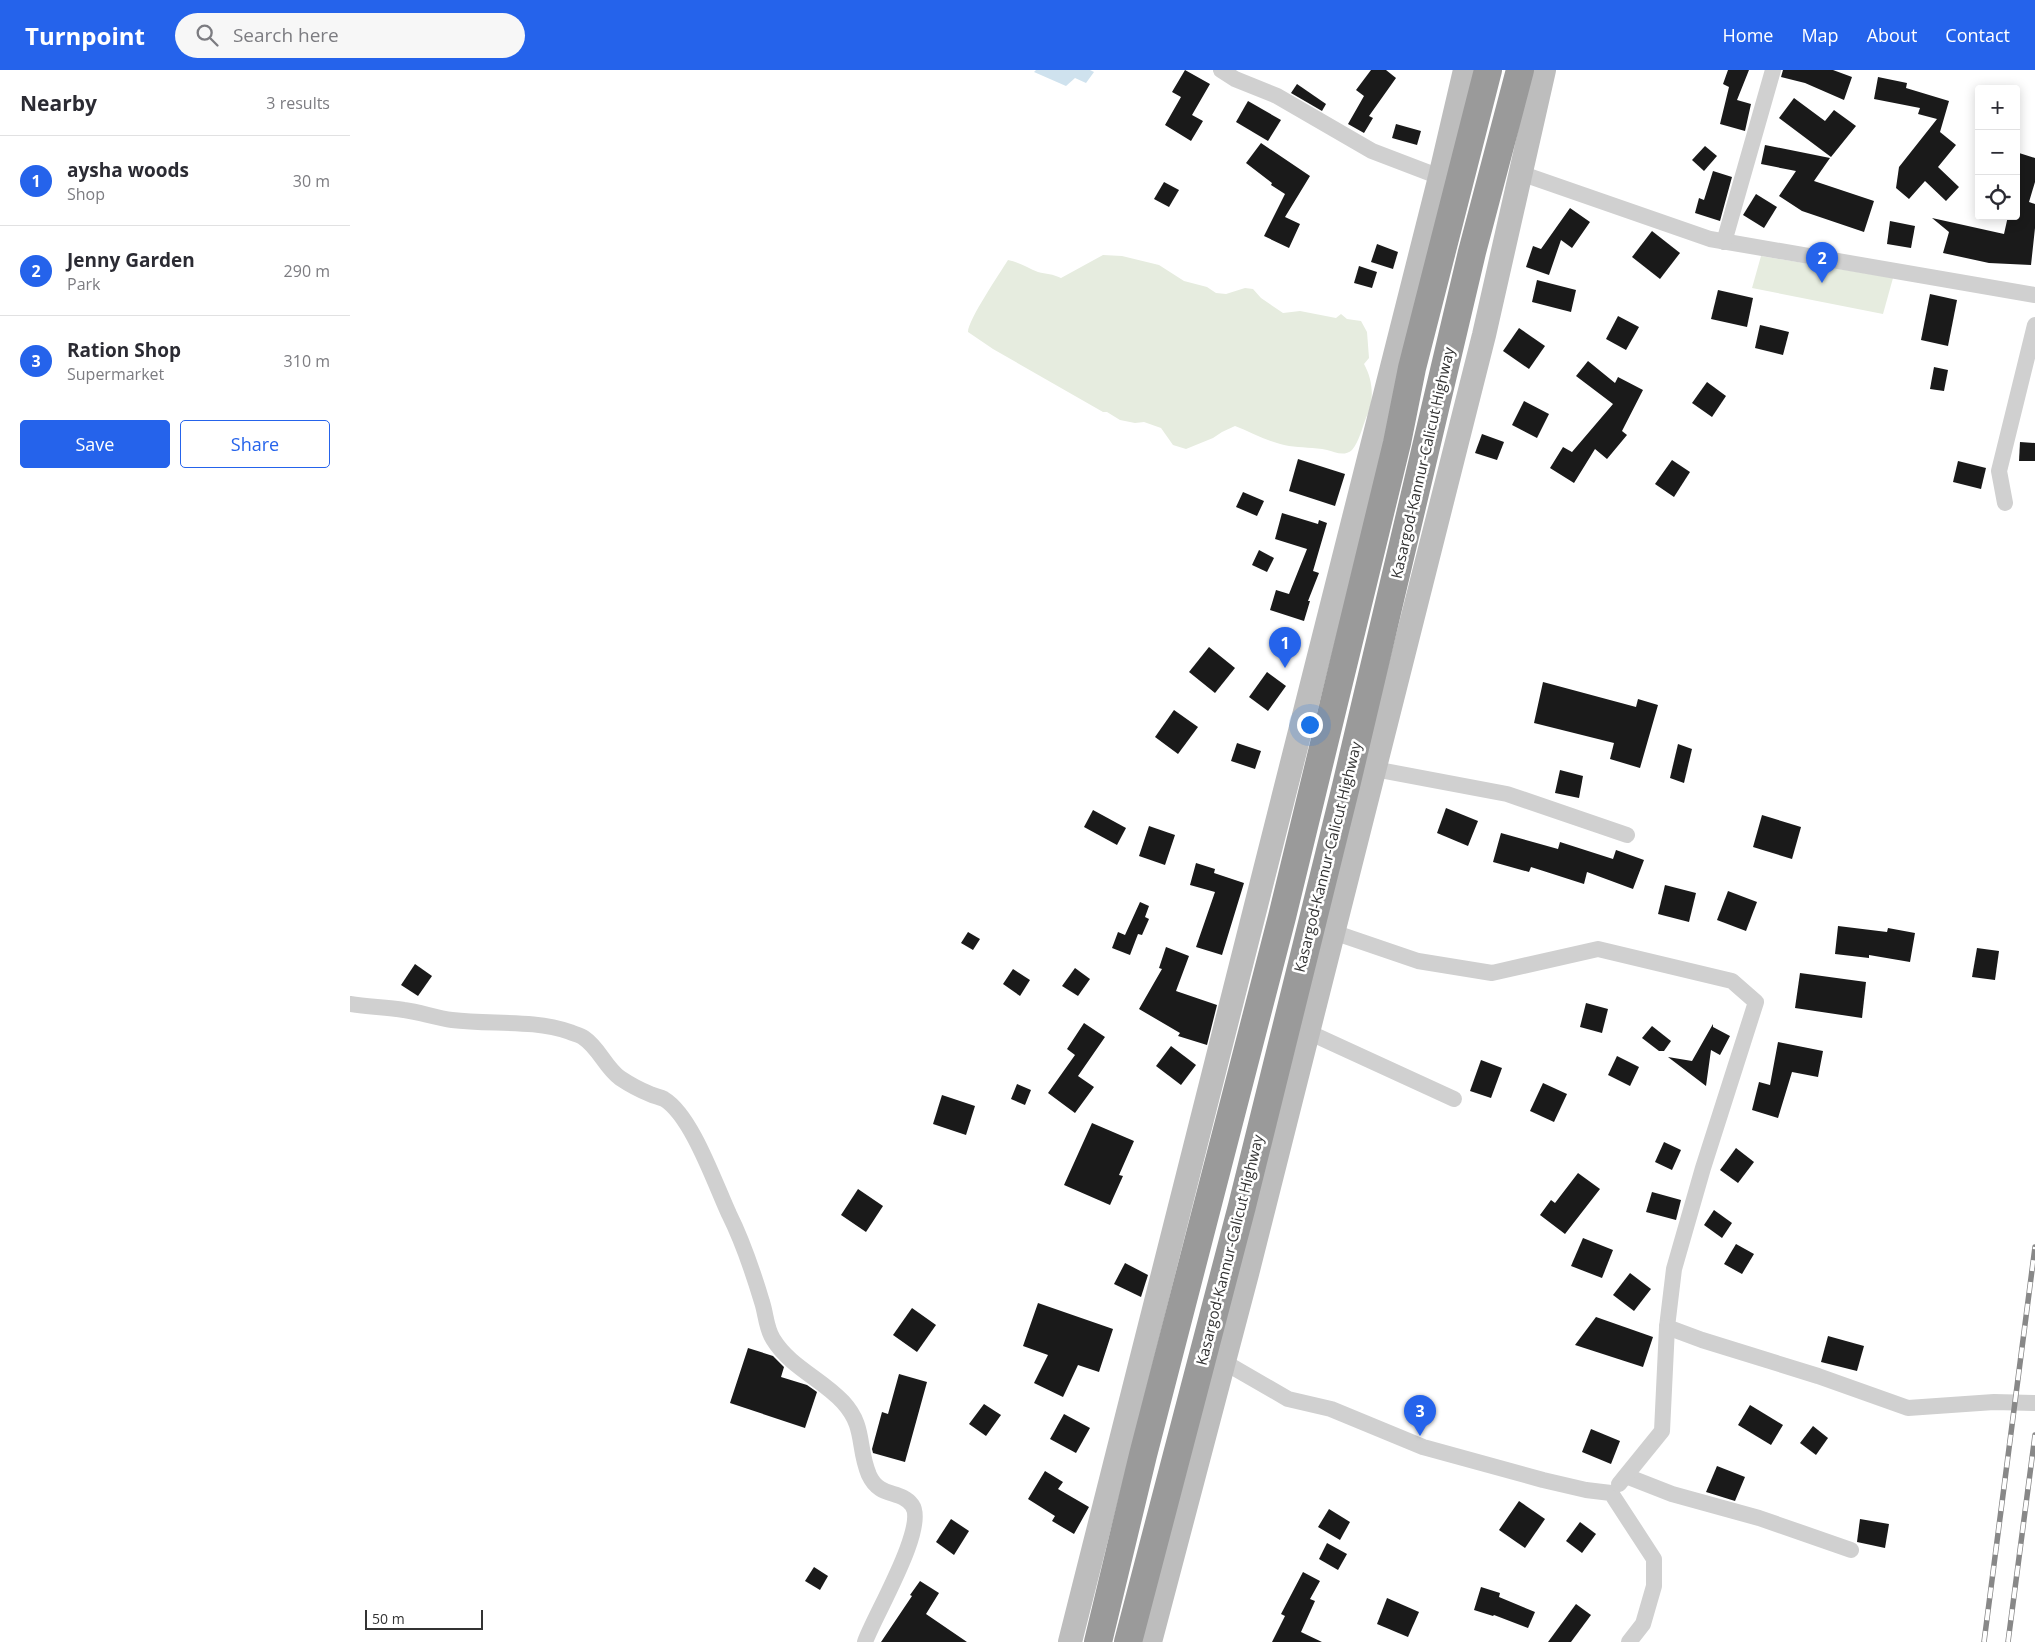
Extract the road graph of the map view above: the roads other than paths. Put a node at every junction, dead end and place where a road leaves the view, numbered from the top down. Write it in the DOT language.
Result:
graph roads {
  1 [pos="1221,70"];
  2 [pos="1465,70"];
  3 [pos="1488,70"];
  4 [pos="1520,70"];
  5 [pos="1544,70"];
  6 [pos="1773,70"];
  7 [pos="1520,173"];
  8 [pos="1440,177"];
  9 [pos="1724,242"];
  10 [pos="2035,295"];
  11 [pos="2035,325"];
  12 [pos="2030,362"];
  13 [pos="2005,503"];
  14 [pos="1374,769"];
  15 [pos="1627,835"];
  16 [pos="1333,932"];
  17 [pos="350,1004"];
  18 [pos="1308,1032"];
  19 [pos="1454,1099"];
  20 [pos="1667,1326"];
  21 [pos="1224,1362"];
  22 [pos="2035,1403"];
  23 [pos="1626,1476"];
  24 [pos="1611,1494"];
  25 [pos="1851,1550"];
  26 [pos="1635,1641"];
  27 [pos="865,1642"];
  28 [pos="1070,1642"];
  29 [pos="1098,1642"];
  30 [pos="1128,1642"];
  31 [pos="1150,1642"];
  1 -- 8 [label="street"];
  2 -- 8 [label="street"];
  3 -- 29 [label="highway, Kasargod-Kannur-Calicut Highway"];
  4 -- 30 [label="highway, Kasargod-Kannur-Calicut Highway"];
  5 -- 7 [label="street"];
  6 -- 9 [label="street"];
  7 -- 9 [label="street"];
  7 -- 14 [label="street"];
  8 -- 28 [label="street"];
  9 -- 10 [label="street"];
  11 -- 12 [label="street"];
  12 -- 13 [label="street"];
  14 -- 15 [label="street"];
  14 -- 16 [label="street"];
  16 -- 18 [label="street"];
  16 -- 20 [label="street"];
  17 -- 27 [label="street"];
  18 -- 19 [label="street"];
  18 -- 21 [label="street"];
  20 -- 22 [label="street"];
  20 -- 23 [label="street"];
  21 -- 24 [label="street"];
  21 -- 31 [label="street"];
  23 -- 24 [label="street"];
  23 -- 25 [label="street"];
  24 -- 26 [label="street"];
}
